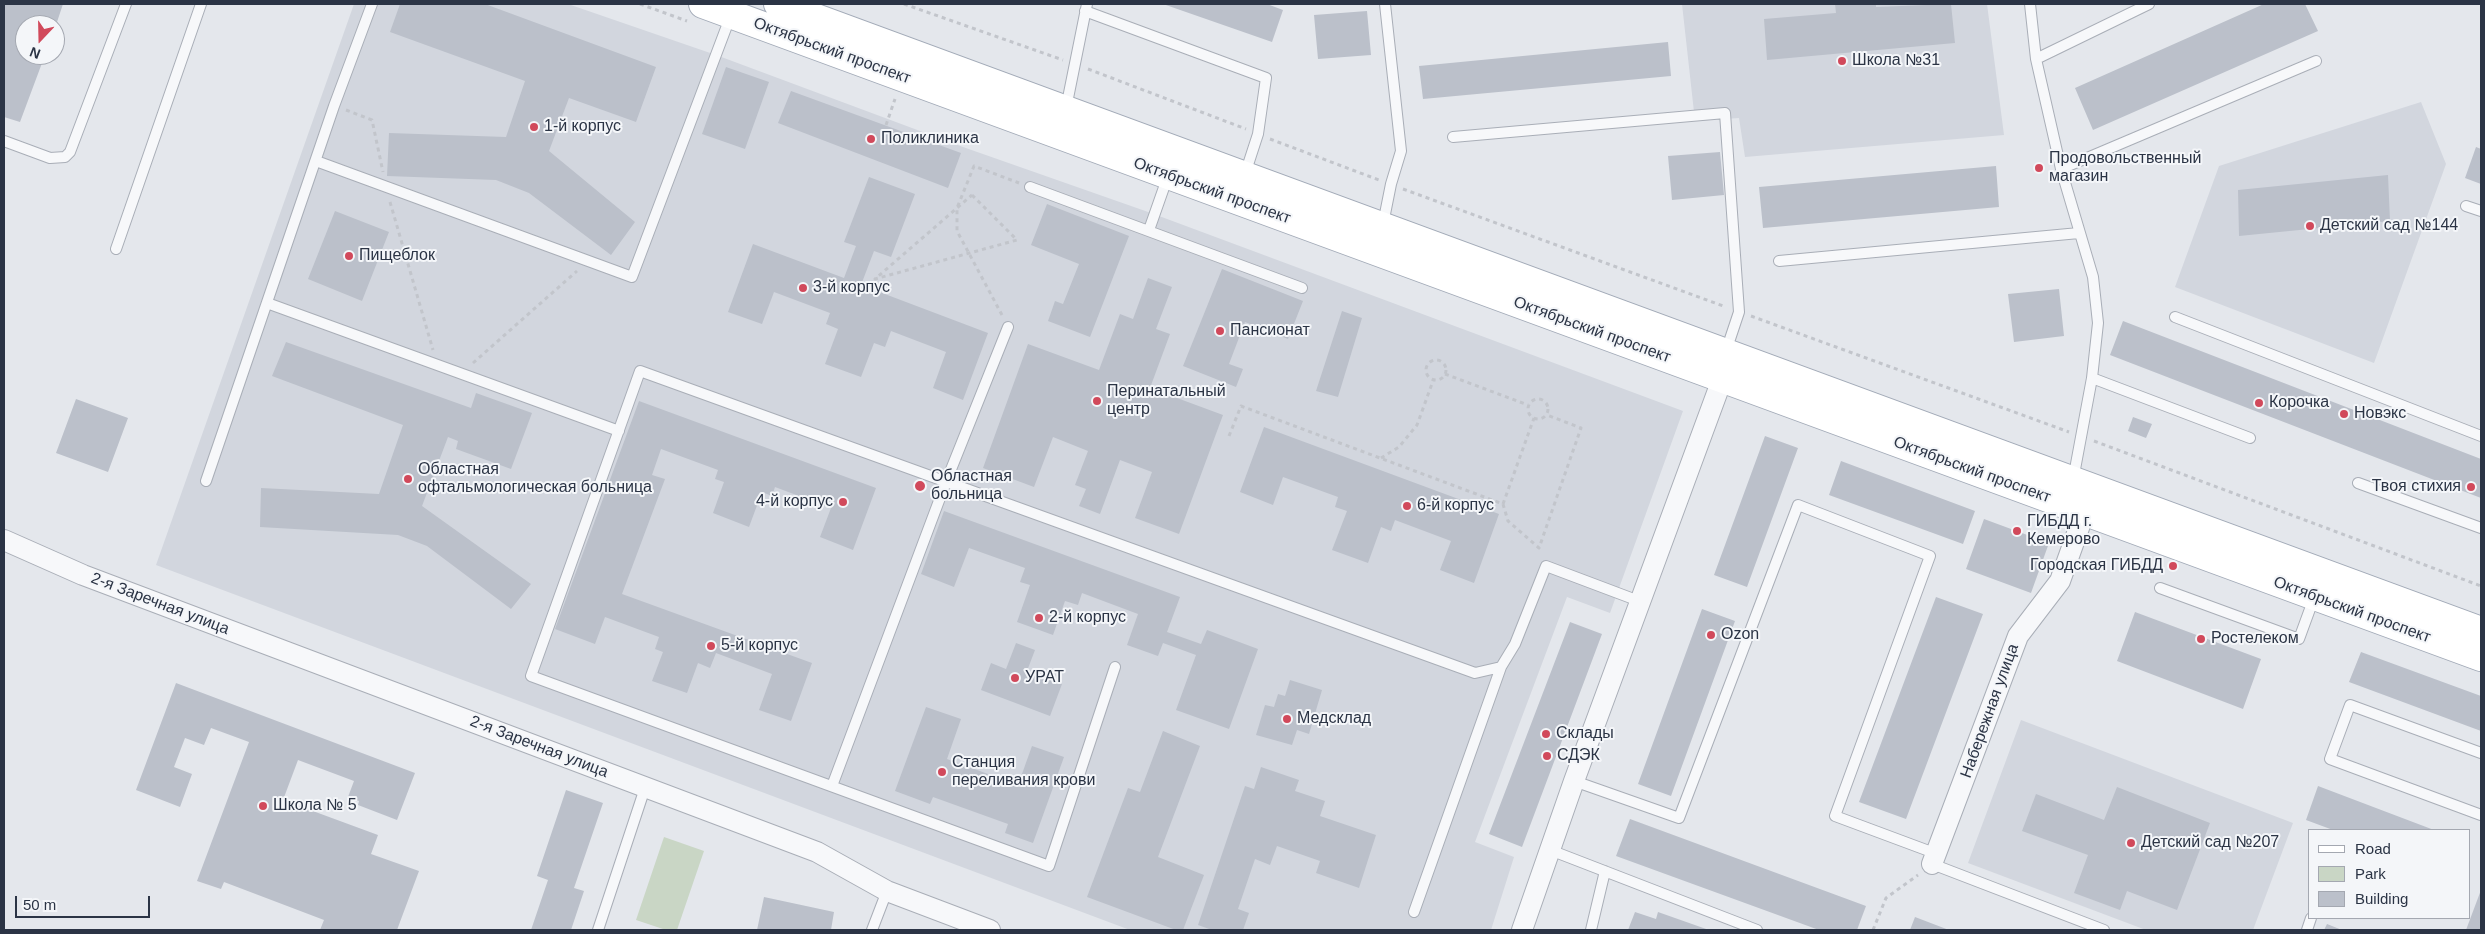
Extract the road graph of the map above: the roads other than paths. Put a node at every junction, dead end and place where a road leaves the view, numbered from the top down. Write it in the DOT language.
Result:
graph roads {
  1 [pos="126,4"];
  2 [pos="201,4"];
  3 [pos="372,4"];
  4 [pos="703,4"];
  5 [pos="778,4"];
  6 [pos="1385,4"];
  7 [pos="1391,4"];
  8 [pos="2030,4"];
  9 [pos="2149,4"];
  10 [pos="1086,7"];
  11 [pos="731,14"];
  12 [pos="2036,59"];
  13 [pos="2316,62"];
  14 [pos="1066,110"];
  15 [pos="1453,137"];
  16 [pos="4,141"];
  17 [pos="316,162"];
  18 [pos="2061,169"];
  19 [pos="1169,175"];
  20 [pos="1245,175"];
  21 [pos="1030,187"];
  22 [pos="2466,206"];
  23 [pos="2481,211"];
  24 [pos="1382,225"];
  25 [pos="1149,230"];
  26 [pos="2079,233"];
  27 [pos="116,249"];
  28 [pos="1779,261"];
  29 [pos="1302,288"];
  30 [pos="267,303"];
  31 [pos="2175,318"];
  32 [pos="1008,327"];
  33 [pos="1726,362"];
  34 [pos="2092,378"];
  35 [pos="619,431"];
  36 [pos="2481,436"];
  37 [pos="2250,438"];
  38 [pos="206,481"];
  39 [pos="946,482"];
  40 [pos="2358,483"];
  41 [pos="2072,496"];
  42 [pos="2481,528"];
  43 [pos="4,540"];
  44 [pos="2160,588"];
  45 [pos="2314,597"];
  46 [pos="1639,601"];
  47 [pos="2481,631"];
  48 [pos="2481,657"];
  49 [pos="1116,667"];
  50 [pos="1501,667"];
  51 [pos="2481,753"];
  52 [pos="1574,781"];
  53 [pos="832,786"];
  54 [pos="646,788"];
  55 [pos="2481,815"];
  56 [pos="1550,850"];
  57 [pos="1935,859"];
  58 [pos="1605,872"];
  59 [pos="887,891"];
  60 [pos="1414,912"];
  61 [pos="598,930"];
  62 [pos="872,930"];
  63 [pos="990,930"];
  64 [pos="1522,930"];
  65 [pos="1591,930"];
  66 [pos="1757,930"];
  67 [pos="2104,930"];
  1 -- 16 [label="lane"];
  2 -- 27 [label="lane"];
  3 -- 17 [label="lane"];
  4 -- 11 [label="main road, Октябрьский проспект"];
  5 -- 14 [label="main road, Октябрьский проспект"];
  6 -- 7 [label="lane"];
  6 -- 24 [label="lane"];
  8 -- 12 [label="lane"];
  9 -- 12 [label="lane"];
  10 -- 14 [label="lane"];
  10 -- 20 [label="lane"];
  11 -- 17 [label="lane"];
  11 -- 19 [label="main road, Октябрьский проспект"];
  12 -- 18 [label="lane"];
  13 -- 18 [label="lane"];
  14 -- 20 [label="main road, Октябрьский проспект"];
  15 -- 33 [label="lane"];
  17 -- 30 [label="lane"];
  18 -- 26 [label="lane"];
  19 -- 25 [label="lane"];
  19 -- 33 [label="main road, Октябрьский проспект"];
  20 -- 24 [label="main road, Октябрьский проспект"];
  21 -- 25 [label="lane"];
  22 -- 23 [label="lane"];
  24 -- 33 [label="main road, Октябрьский проспект"];
  25 -- 29 [label="lane"];
  26 -- 28 [label="lane"];
  26 -- 34 [label="lane"];
  30 -- 35 [label="lane"];
  30 -- 38 [label="lane"];
  31 -- 36 [label="lane"];
  32 -- 39 [label="lane"];
  33 -- 41 [label="main road, Октябрьский проспект"];
  33 -- 46 [label="street"];
  34 -- 37 [label="lane"];
  34 -- 41 [label="lane"];
  35 -- 39 [label="lane"];
  35 -- 53 [label="lane"];
  39 -- 50 [label="lane"];
  39 -- 53 [label="lane"];
  40 -- 42 [label="lane"];
  41 -- 45 [label="main road, Октябрьский проспект"];
  41 -- 47 [label="main road, Октябрьский проспект"];
  41 -- 57 [label="street, Набережная улица"];
  43 -- 54 [label="street, 2-я Заречная улица"];
  44 -- 45 [label="lane"];
  45 -- 48 [label="main road, Октябрьский проспект"];
  46 -- 50 [label="lane"];
  46 -- 52 [label="street"];
  49 -- 53 [label="lane"];
  50 -- 60 [label="lane"];
  51 -- 55 [label="lane"];
  52 -- 56 [label="street"];
  52 -- 57 [label="lane"];
  54 -- 59 [label="street, 2-я Заречная улица"];
  54 -- 61 [label="lane"];
  56 -- 58 [label="lane"];
  56 -- 64 [label="street"];
  57 -- 67 [label="lane"];
  58 -- 65 [label="lane"];
  58 -- 66 [label="lane"];
  59 -- 62 [label="lane"];
  59 -- 63 [label="street, 2-я Заречная улица"];
}
